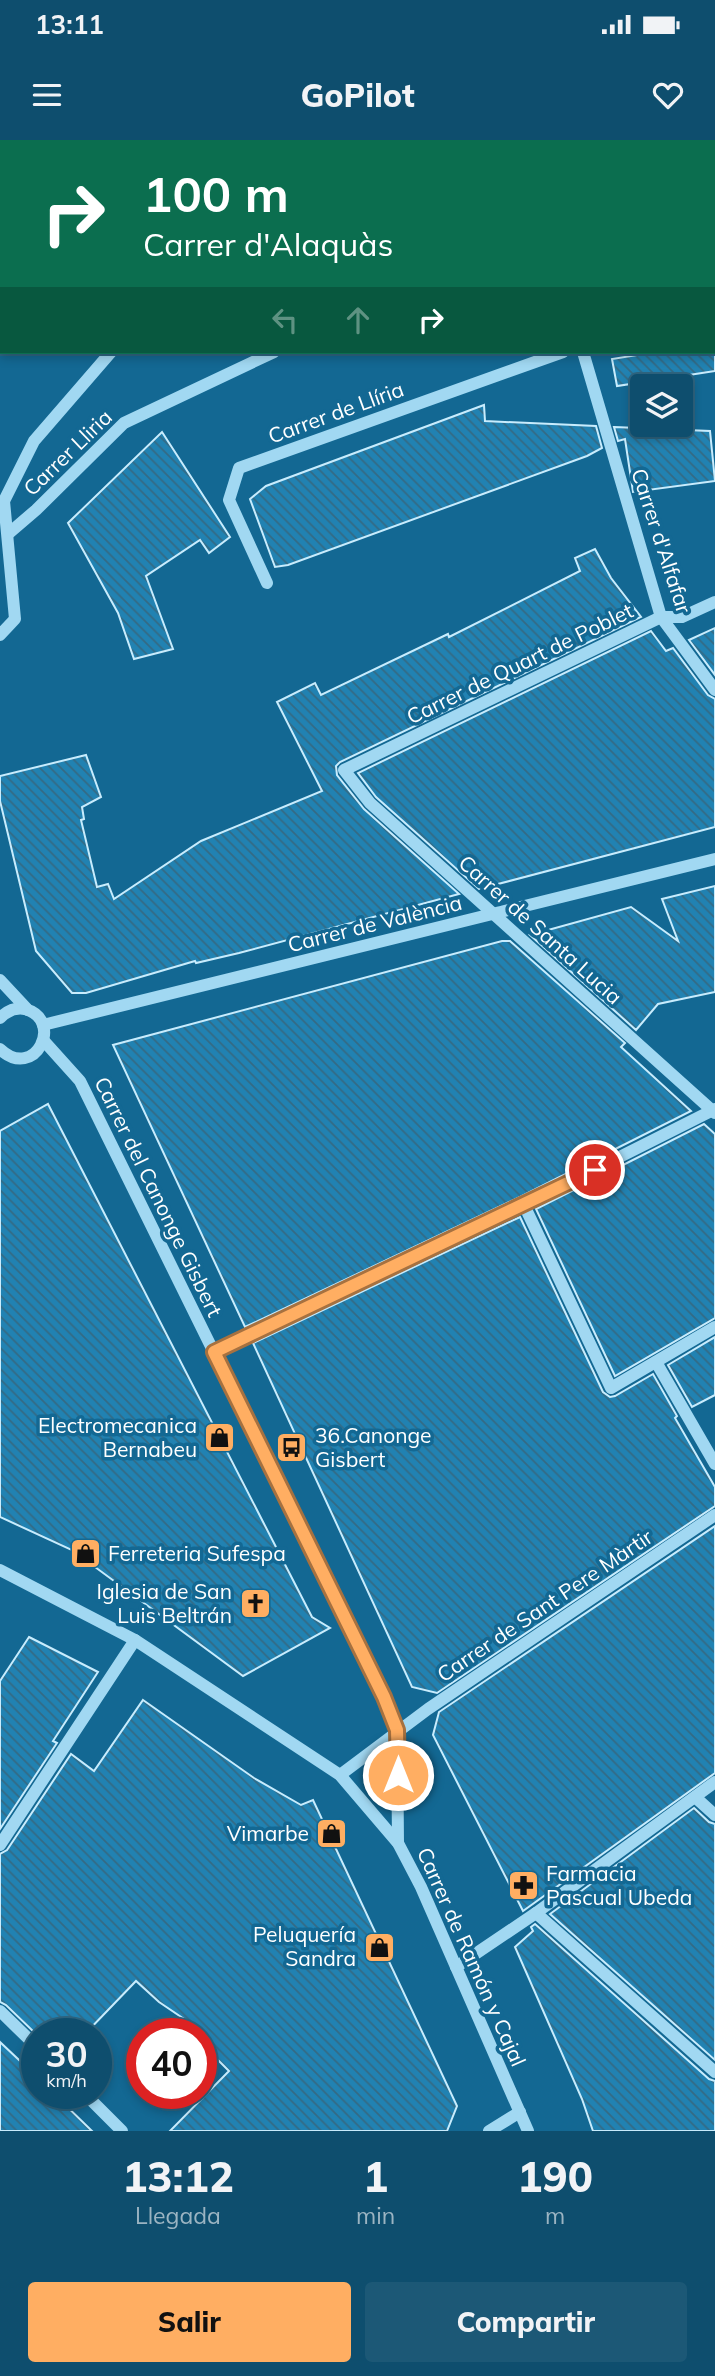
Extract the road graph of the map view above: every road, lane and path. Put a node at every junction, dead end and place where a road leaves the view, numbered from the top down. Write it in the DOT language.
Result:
graph roads {
  1 [pos="109,354"];
  2 [pos="270,354"];
  3 [pos="557,354"];
  4 [pos="584,354"];
  5 [pos="8,534"];
  6 [pos="267,583"];
  7 [pos="715,602"];
  8 [pos="661,617"];
  9 [pos="0,635"];
  10 [pos="715,690"];
  11 [pos="344,770"];
  12 [pos="715,859"];
  13 [pos="494,914"];
  14 [pos="0,980"];
  15 [pos="28,1010"];
  16 [pos="0,1018"];
  17 [pos="43,1025"];
  18 [pos="44,1041"];
  19 [pos="0,1049"];
  20 [pos="714,1111"];
  21 [pos="524,1206"];
  22 [pos="715,1327"];
  23 [pos="214,1352"];
  24 [pos="656,1362"];
  25 [pos="715,1464"];
  26 [pos="715,1515"];
  27 [pos="0,1570"];
  28 [pos="135,1640"];
  29 [pos="397,1730"];
  30 [pos="340,1775"];
  31 [pos="715,1782"];
  32 [pos="695,1797"];
  33 [pos="715,1815"];
  34 [pos="398,1843"];
  35 [pos="0,1845"];
  36 [pos="536,1913"];
  37 [pos="456,1967"];
  38 [pos="0,2011"];
  39 [pos="21,2031"];
  40 [pos="715,2072"];
  41 [pos="100,2109"];
  42 [pos="520,2112"];
  43 [pos="122,2131"];
  44 [pos="489,2131"];
  45 [pos="528,2131"];
  1 -- 5 [label="street"];
  2 -- 5 [label="street, Carrer Lliria"];
  3 -- 6 [label="street, Carrer de Llíria"];
  4 -- 8 [label="street, Carrer d'Alfafar"];
  5 -- 9 [label="street"];
  7 -- 8 [label="street, Carrer de Quart de Poblet"];
  8 -- 10 [label="street, Carrer d'Alfafar"];
  8 -- 11 [label="street, Carrer de Quart de Poblet"];
  11 -- 13 [label="street, Carrer de Santa Lucia"];
  12 -- 13 [label="street, Carrer de València"];
  13 -- 17 [label="street, Carrer de València"];
  13 -- 20 [label="street, Carrer de Santa Lucia"];
  14 -- 15 [label="street"];
  15 -- 16 [label="street"];
  15 -- 17 [label="street"];
  17 -- 18 [label="street"];
  18 -- 19 [label="street"];
  18 -- 23 [label="street, Carrer del Canonge Gisbert"];
  20 -- 21 [label="street"];
  21 -- 23 [label="street"];
  21 -- 24 [label="street"];
  22 -- 24 [label="street"];
  23 -- 29 [label="street, Carrer del Canonge Gisbert"];
  24 -- 25 [label="street"];
  26 -- 29 [label="street, Carrer de Sant Pere Màrtir"];
  27 -- 28 [label="street, Carrer de Ramón y Cajal"];
  28 -- 30 [label="street, Carrer de Ramón y Cajal"];
  28 -- 35 [label="street"];
  29 -- 30 [label="street, Carrer de Sant Pere Màrtir"];
  29 -- 34 [label="street, Carrer del Canonge Gisbert"];
  30 -- 34 [label="street, Carrer de Ramón y Cajal"];
  31 -- 32 [label="street"];
  32 -- 33 [label="street"];
  32 -- 36 [label="street"];
  34 -- 37 [label="street, Carrer de Ramón y Cajal"];
  36 -- 37 [label="street"];
  36 -- 40 [label="street"];
  37 -- 42 [label="street, Carrer de Ramón y Cajal"];
  38 -- 39 [label="street"];
  41 -- 43 [label="street"];
  42 -- 44 [label="street"];
  42 -- 45 [label="street, Carrer de Ramón y Cajal"];
}
